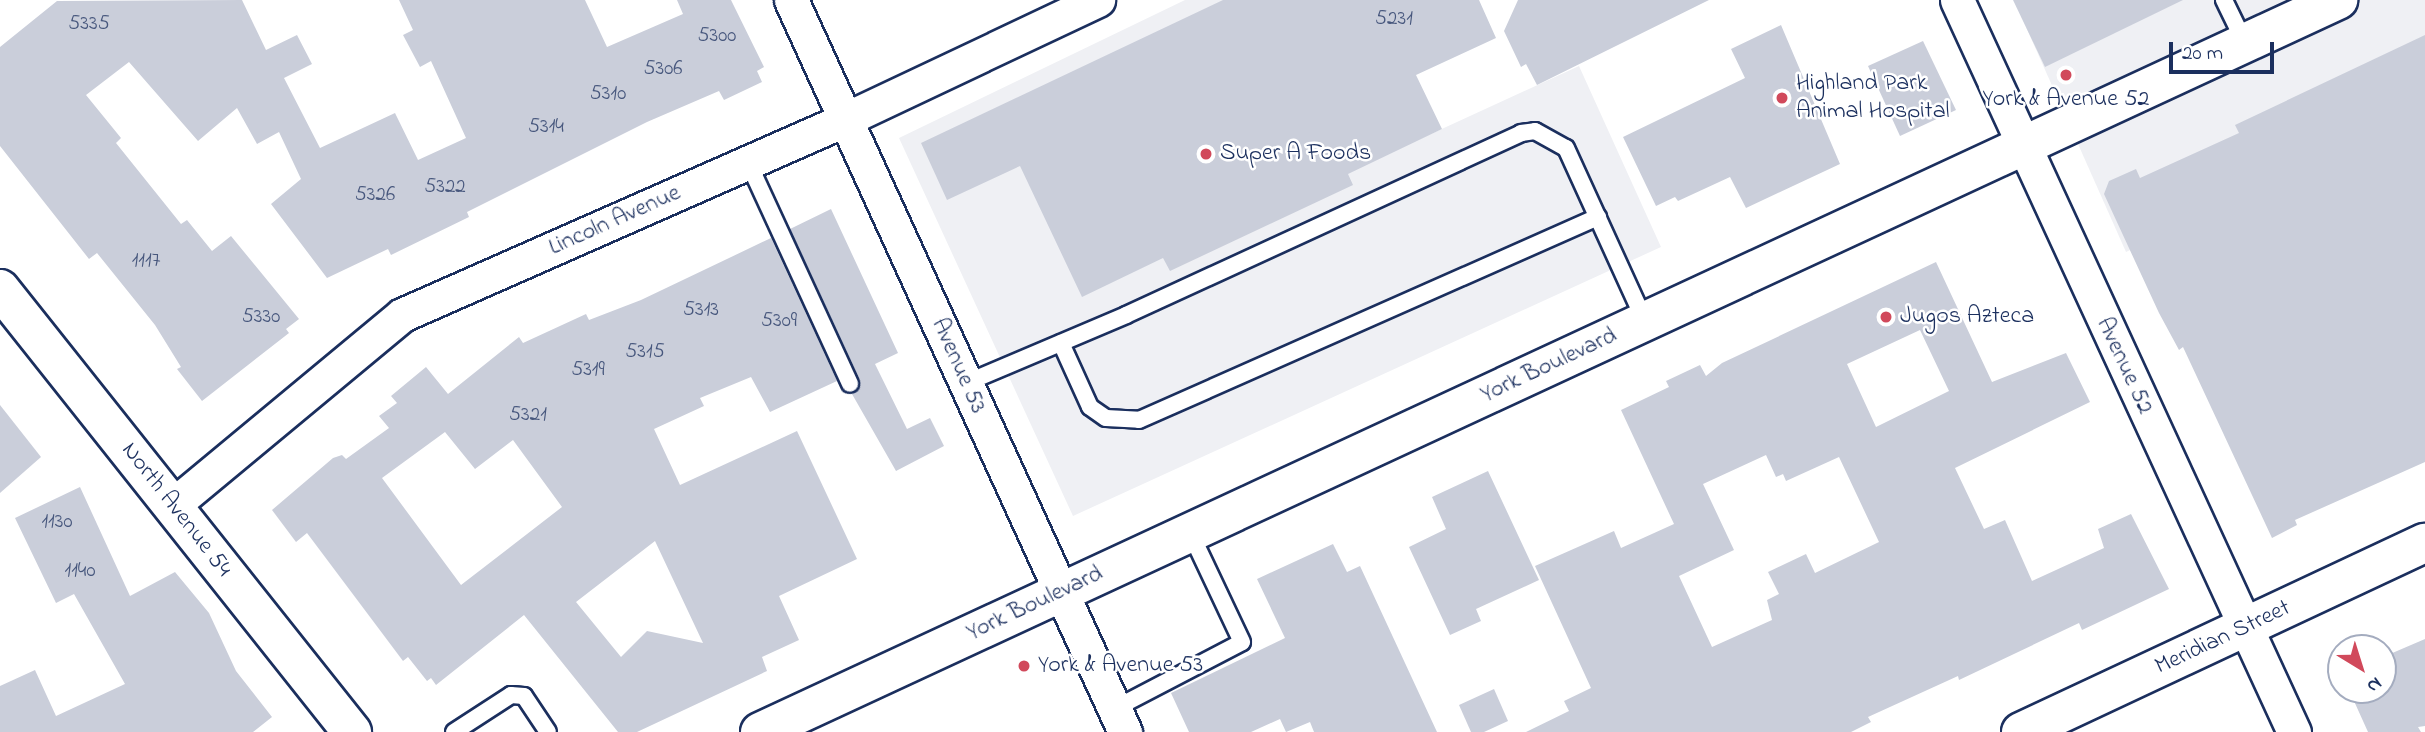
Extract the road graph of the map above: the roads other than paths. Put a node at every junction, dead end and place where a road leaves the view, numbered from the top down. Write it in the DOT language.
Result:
graph roads {
  1 [pos="791,0"];
  2 [pos="1098,0"];
  3 [pos="1957,0"];
  4 [pos="2224,0"];
  5 [pos="2338,0"];
  6 [pos="2245,43"];
  7 [pos="845,119"];
  8 [pos="2024,145"];
  9 [pos="748,162"];
  10 [pos="1598,216"];
  11 [pos="0,289"];
  12 [pos="1645,321"];
  13 [pos="1061,343"];
  14 [pos="966,383"];
  15 [pos="850,384"];
  16 [pos="172,506"];
  17 [pos="1190,533"];
  18 [pos="2425,544"];
  19 [pos="1059,593"];
  20 [pos="2244,628"];
  21 [pos="1120,721"];
  22 [pos="352,732"];
  23 [pos="454,732"];
  24 [pos="548,732"];
  25 [pos="760,732"];
  26 [pos="2021,732"];
  27 [pos="2294,732"];
  1 -- 7 [label="street, Avenue 53"];
  2 -- 7 [label="street, Lincoln Avenue"];
  3 -- 8 [label="street, Avenue 52"];
  4 -- 6 [label="lane"];
  5 -- 6 [label="main road, York Boulevard"];
  6 -- 8 [label="main road, York Boulevard"];
  7 -- 9 [label="street, Lincoln Avenue"];
  7 -- 14 [label="street, Avenue 53"];
  8 -- 12 [label="main road, York Boulevard"];
  8 -- 20 [label="street, Avenue 52"];
  9 -- 15 [label="lane"];
  9 -- 16 [label="street, Lincoln Avenue"];
  10 -- 12 [label="lane"];
  10 -- 13 [label="lane"];
  10 -- 13 [label="lane"];
  11 -- 16 [label="main road, North Avenue 54"];
  12 -- 17 [label="main road, York Boulevard"];
  13 -- 14 [label="lane"];
  14 -- 19 [label="street, Avenue 53"];
  16 -- 22 [label="main road, North Avenue 54"];
  17 -- 19 [label="main road, York Boulevard"];
  17 -- 21 [label="lane"];
  18 -- 20 [label="main road, Meridian Street"];
  19 -- 21 [label="street, Avenue 53"];
  19 -- 25 [label="main road, York Boulevard"];
  20 -- 26 [label="main road, Meridian Street"];
  20 -- 27 [label="street, Avenue 52"];
  23 -- 24 [label="lane"];
}
